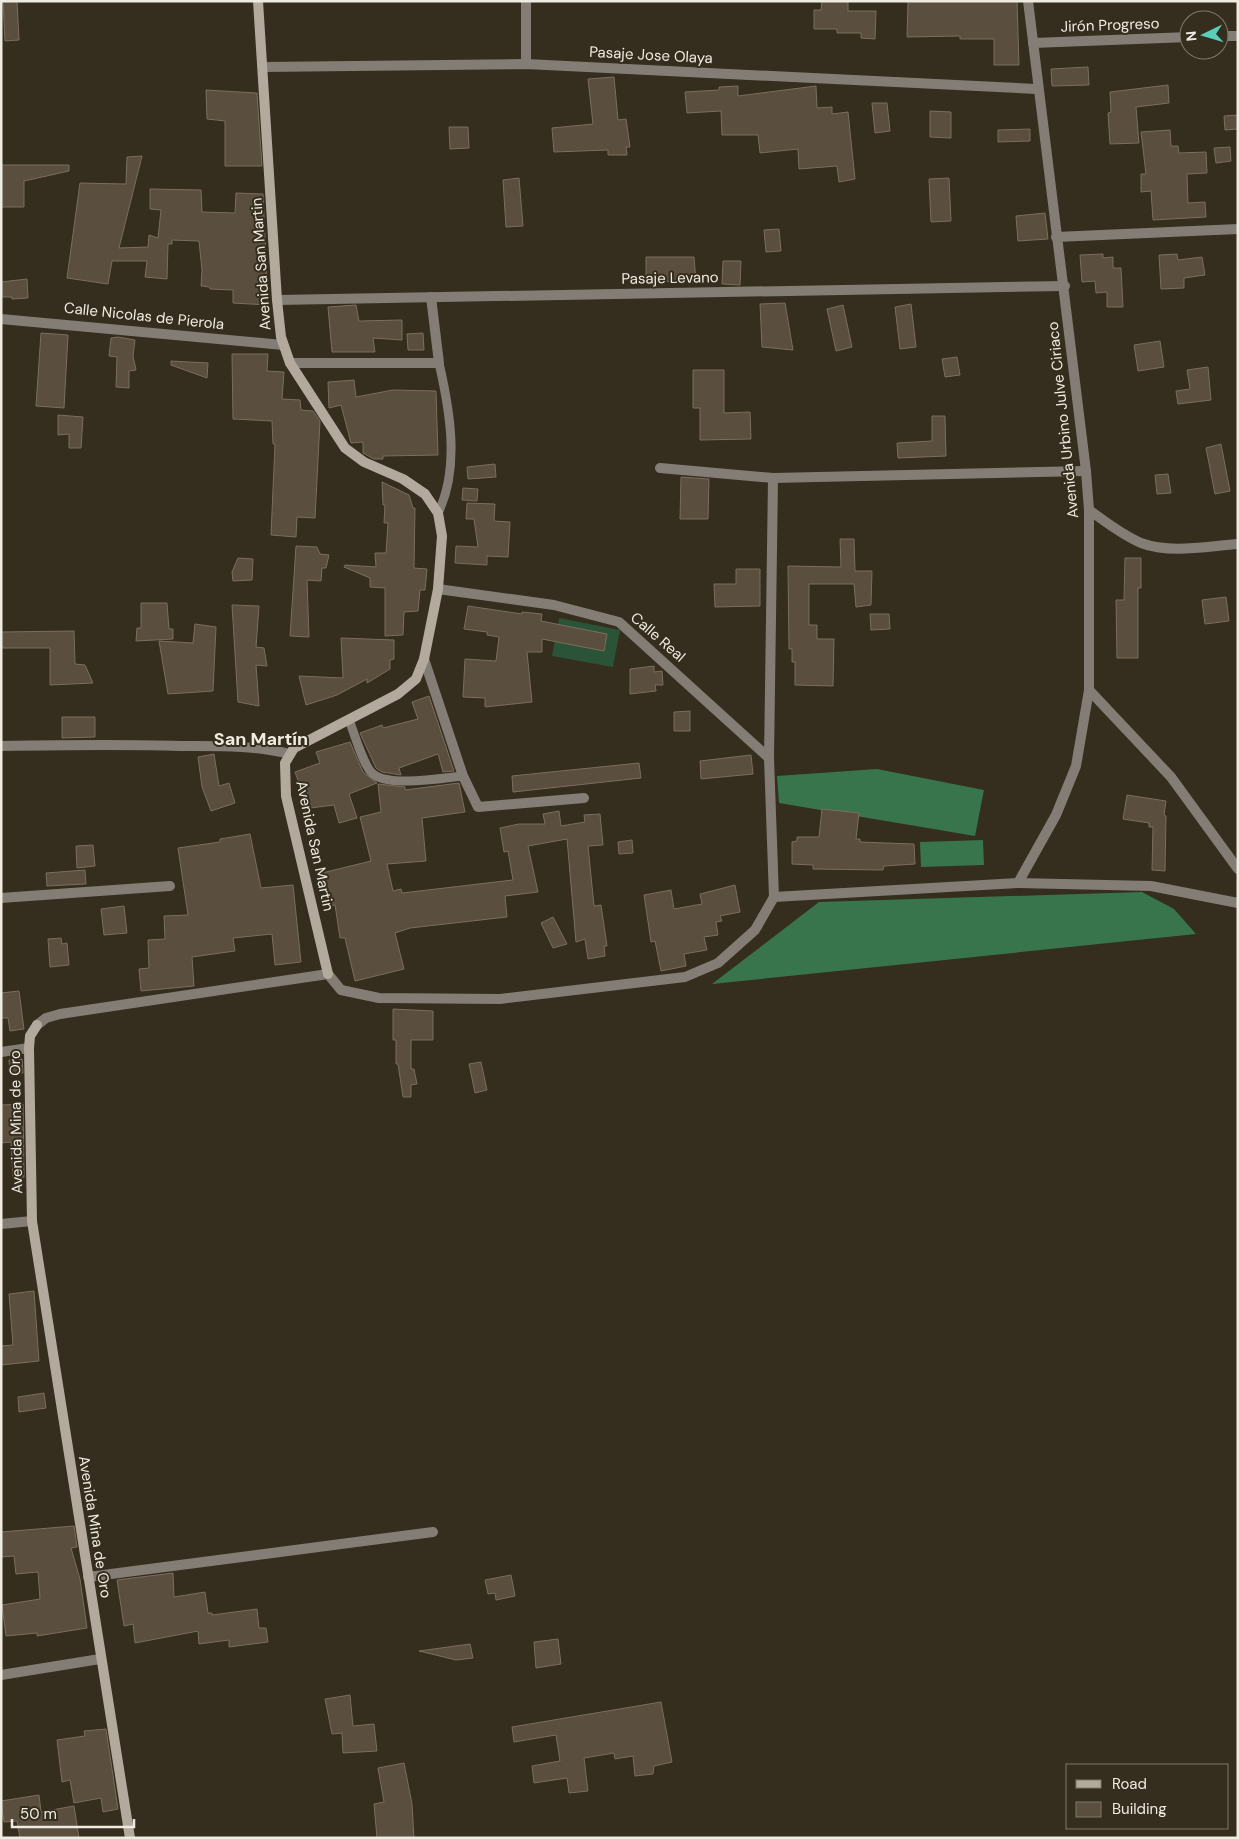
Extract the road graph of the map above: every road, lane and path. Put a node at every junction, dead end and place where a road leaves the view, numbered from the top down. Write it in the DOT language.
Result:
graph roads {
  1 [pos="258,1"];
  2 [pos="526,1"];
  3 [pos="1028,1"];
  4 [pos="1179,37"];
  5 [pos="1033,43"];
  6 [pos="526,64"];
  7 [pos="262,67"];
  8 [pos="1037,89"];
  9 [pos="1238,229"];
  10 [pos="1056,237"];
  11 [pos="1065,286"];
  12 [pos="431,297"];
  13 [pos="277,300"];
  14 [pos="1,319"];
  15 [pos="283,345"];
  16 [pos="290,363"];
  17 [pos="439,363"];
  18 [pos="660,468"];
  19 [pos="1086,470"];
  20 [pos="773,478"];
  21 [pos="1089,510"];
  22 [pos="438,513"];
  23 [pos="1238,544"];
  24 [pos="438,589"];
  25 [pos="424,659"];
  26 [pos="1089,690"];
  27 [pos="349,720"];
  28 [pos="1,746"];
  29 [pos="290,754"];
  30 [pos="769,758"];
  31 [pos="464,776"];
  32 [pos="584,798"];
  33 [pos="1238,869"];
  34 [pos="1018,883"];
  35 [pos="170,886"];
  36 [pos="774,896"];
  37 [pos="1,898"];
  38 [pos="1238,902"];
  39 [pos="328,974"];
  40 [pos="29,1048"];
  41 [pos="1,1052"];
  42 [pos="32,1220"];
  43 [pos="1,1224"];
  44 [pos="434,1532"];
  45 [pos="88,1577"];
  46 [pos="100,1659"];
  47 [pos="1,1675"];
  48 [pos="130,1838"];
  1 -- 7 [label="street, Avenida San Martin"];
  2 -- 6 [label="street"];
  3 -- 5 [label="street, Avenida Urbino Julve Ciriaco"];
  4 -- 5 [label="street, Jirón Progreso"];
  5 -- 8 [label="street, Avenida Urbino Julve Ciriaco"];
  6 -- 7 [label="street, Pasaje Jose Olaya"];
  6 -- 8 [label="street, Pasaje Jose Olaya"];
  7 -- 13 [label="street, Avenida San Martin"];
  8 -- 10 [label="street, Avenida Urbino Julve Ciriaco"];
  9 -- 10 [label="street"];
  10 -- 11 [label="street, Avenida Urbino Julve Ciriaco"];
  11 -- 12 [label="street, Pasaje Levano"];
  11 -- 19 [label="street, Avenida Urbino Julve Ciriaco"];
  12 -- 13 [label="street, Pasaje Levano"];
  12 -- 17 [label="street"];
  13 -- 15 [label="street, Avenida San Martin"];
  14 -- 15 [label="street, Calle Nicolas de Pierola"];
  15 -- 16 [label="street, Avenida San Martin"];
  16 -- 17 [label="street"];
  16 -- 22 [label="street, Avenida San Martin"];
  17 -- 22 [label="lane"];
  18 -- 20 [label="street"];
  19 -- 20 [label="street"];
  19 -- 21 [label="street, Avenida Urbino Julve Ciriaco"];
  20 -- 30 [label="street"];
  21 -- 23 [label="street"];
  21 -- 26 [label="street, Avenida Urbino Julve Ciriaco"];
  22 -- 24 [label="street, Avenida San Martin"];
  24 -- 25 [label="street, Avenida San Martin"];
  24 -- 30 [label="street, Calle Real"];
  25 -- 27 [label="street, Avenida San Martin"];
  25 -- 31 [label="street"];
  26 -- 33 [label="street"];
  26 -- 34 [label="street, Avenida Urbino Julve Ciriaco"];
  27 -- 29 [label="street, Avenida San Martin"];
  27 -- 31 [label="lane"];
  28 -- 29 [label="street"];
  29 -- 39 [label="street, Avenida San Martin"];
  30 -- 36 [label="street"];
  31 -- 32 [label="street"];
  34 -- 36 [label="street"];
  34 -- 38 [label="street"];
  35 -- 37 [label="street"];
  36 -- 39 [label="street"];
  39 -- 40 [label="street, Avenida Mina de Oro"];
  40 -- 41 [label="street"];
  40 -- 42 [label="street, Avenida Mina de Oro"];
  42 -- 43 [label="street"];
  42 -- 45 [label="street, Avenida Mina de Oro"];
  44 -- 45 [label="street"];
  45 -- 46 [label="street, Avenida Mina de Oro"];
  46 -- 47 [label="street"];
  46 -- 48 [label="street, Avenida Mina de Oro"];
}
